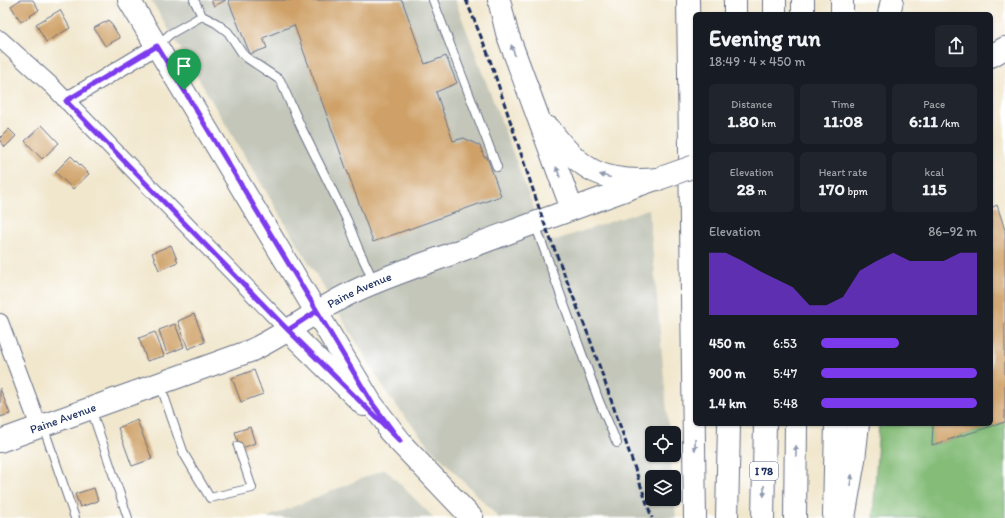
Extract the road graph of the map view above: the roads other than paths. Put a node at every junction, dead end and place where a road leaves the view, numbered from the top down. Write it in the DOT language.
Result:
graph roads {
  1 [pos="129,0"];
  2 [pos="194,0"];
  3 [pos="433,0"];
  4 [pos="499,0"];
  5 [pos="688,0"];
  6 [pos="736,0"];
  7 [pos="775,0"];
  8 [pos="803,0"];
  9 [pos="842,0"];
  10 [pos="886,0"];
  11 [pos="892,0"];
  12 [pos="735,12"];
  13 [pos="775,12"];
  14 [pos="803,12"];
  15 [pos="842,12"];
  16 [pos="886,12"];
  17 [pos="889,12"];
  18 [pos="202,16"];
  19 [pos="0,39"];
  20 [pos="157,46"];
  21 [pos="1005,48"];
  22 [pos="993,55"];
  23 [pos="1005,61"];
  24 [pos="993,65"];
  25 [pos="530,97"];
  26 [pos="66,101"];
  27 [pos="497,167"];
  28 [pos="693,167"];
  29 [pos="658,179"];
  30 [pos="572,209"];
  31 [pos="535,223"];
  32 [pos="374,283"];
  33 [pos="317,311"];
  34 [pos="0,322"];
  35 [pos="288,330"];
  36 [pos="693,370"];
  37 [pos="160,383"];
  38 [pos="91,408"];
  39 [pos="41,426"];
  40 [pos="694,426"];
  41 [pos="729,426"];
  42 [pos="766,426"];
  43 [pos="796,426"];
  44 [pos="836,426"];
  45 [pos="858,426"];
  46 [pos="0,441"];
  47 [pos="400,441"];
  48 [pos="617,443"];
  49 [pos="238,446"];
  50 [pos="75,518"];
  51 [pos="128,518"];
  52 [pos="472,518"];
  53 [pos="695,518"];
  54 [pos="727,518"];
  55 [pos="763,518"];
  56 [pos="795,518"];
  57 [pos="833,518"];
  58 [pos="844,518"];
  1 -- 20 [label="main road"];
  2 -- 18 [label="lane"];
  3 -- 27 [label="lane"];
  25 -- 4 [label="main road, one-way"];
  5 -- 36 [label="main road, one-way"];
  6 -- 12 [label="main road"];
  7 -- 13 [label="main road"];
  8 -- 14 [label="main road"];
  9 -- 15 [label="main road"];
  10 -- 16 [label="main road"];
  11 -- 17 [label="main road"];
  18 -- 20 [label="lane"];
  18 -- 32 [label="lane"];
  19 -- 26 [label="street"];
  20 -- 26 [label="street"];
  20 -- 33 [label="main road"];
  21 -- 22 [label="main road"];
  23 -- 24 [label="main road"];
  29 -- 25 [label="main road, one-way"];
  30 -- 25 [label="main road, one-way"];
  26 -- 35 [label="street"];
  28 -- 29 [label="main road, Paine Avenue, bridge"];
  29 -- 30 [label="main road, Paine Avenue"];
  30 -- 31 [label="main road, Paine Avenue"];
  31 -- 32 [label="main road, Paine Avenue"];
  31 -- 48 [label="lane"];
  32 -- 33 [label="main road, Paine Avenue"];
  33 -- 35 [label="main road, Paine Avenue"];
  33 -- 47 [label="main road"];
  34 -- 39 [label="street"];
  35 -- 37 [label="main road, Paine Avenue"];
  35 -- 47 [label="main road"];
  37 -- 38 [label="main road, Paine Avenue"];
  37 -- 49 [label="lane"];
  38 -- 39 [label="main road, Paine Avenue"];
  38 -- 51 [label="lane"];
  39 -- 46 [label="main road, Paine Avenue"];
  39 -- 50 [label="lane"];
  40 -- 53 [label="main road, one-way"];
  41 -- 54 [label="main road"];
  42 -- 55 [label="main road, I 78, one-way"];
  56 -- 43 [label="main road, I 78, one-way"];
  44 -- 57 [label="main road"];
  58 -- 45 [label="main road, one-way"];
  47 -- 52 [label="main road"];
}
